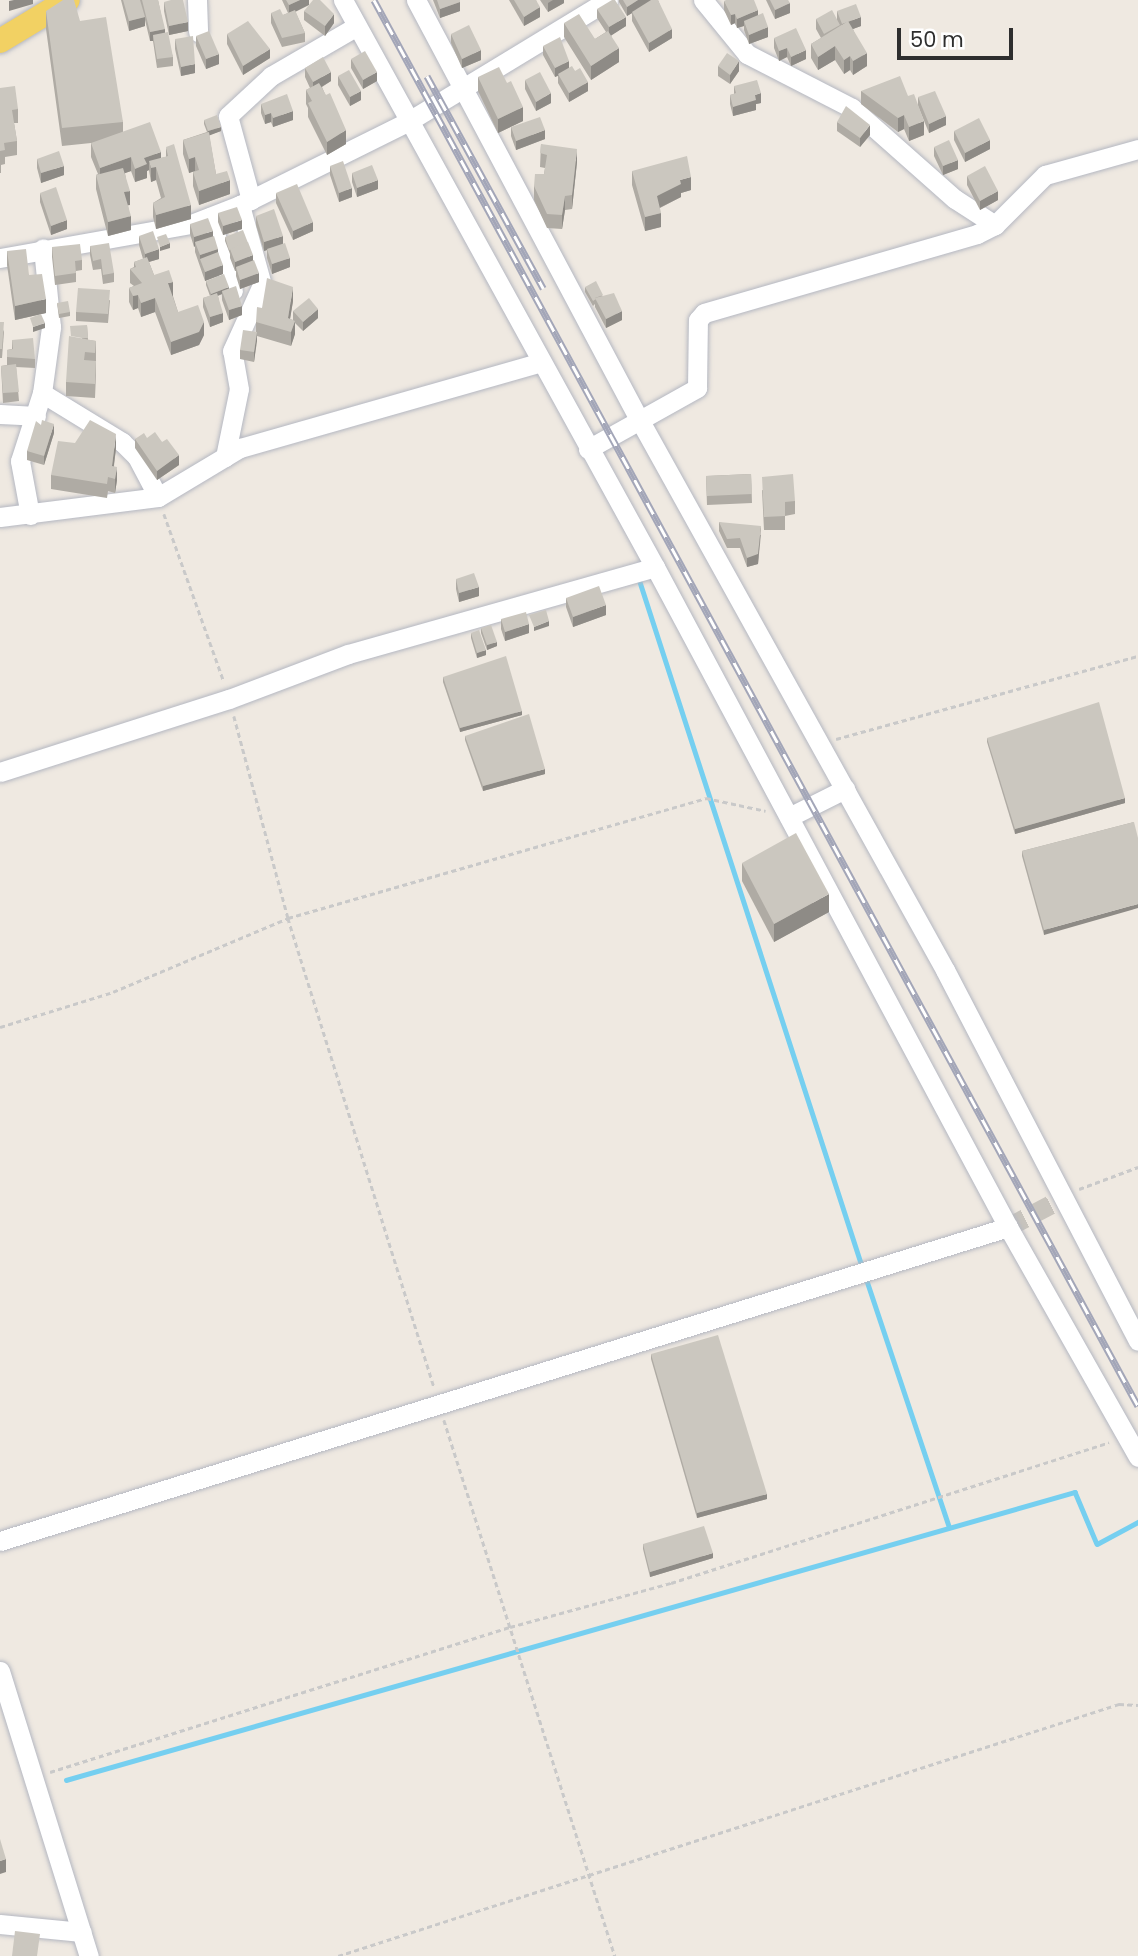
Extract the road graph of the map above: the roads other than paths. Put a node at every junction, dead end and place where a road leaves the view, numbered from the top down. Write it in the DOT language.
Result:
graph roads {
  1 [pos="68,0"];
  2 [pos="197,0"];
  3 [pos="343,0"];
  4 [pos="416,0"];
  5 [pos="608,0"];
  6 [pos="703,0"];
  7 [pos="357,26"];
  8 [pos="198,32"];
  9 [pos="0,41"];
  10 [pos="462,90"];
  11 [pos="409,121"];
  12 [pos="1138,149"];
  13 [pos="246,202"];
  14 [pos="210,217"];
  15 [pos="995,225"];
  16 [pos="43,248"];
  17 [pos="0,258"];
  18 [pos="233,291"];
  19 [pos="539,363"];
  20 [pos="42,393"];
  21 [pos="0,414"];
  22 [pos="36,416"];
  23 [pos="639,419"];
  24 [pos="589,449"];
  25 [pos="225,457"];
  26 [pos="158,498"];
  27 [pos="30,515"];
  28 [pos="0,517"];
  29 [pos="655,567"];
  30 [pos="0,772"];
  31 [pos="845,789"];
  32 [pos="789,817"];
  33 [pos="1008,1227"];
  34 [pos="1138,1341"];
  35 [pos="1138,1458"];
  36 [pos="0,1541"];
  37 [pos="0,1671"];
  38 [pos="7,1715"];
  39 [pos="0,1924"];
  40 [pos="82,1932"];
  41 [pos="89,1956"];
  1 -- 9 [label="main road"];
  2 -- 8 [label="street"];
  3 -- 7 [label="street"];
  4 -- 10 [label="street"];
  5 -- 10 [label="street"];
  6 -- 15 [label="street"];
  7 -- 11 [label="street"];
  7 -- 13 [label="street"];
  10 -- 11 [label="street"];
  10 -- 23 [label="street"];
  11 -- 13 [label="street"];
  11 -- 19 [label="street"];
  12 -- 15 [label="street"];
  13 -- 14 [label="street"];
  13 -- 25 [label="street"];
  14 -- 16 [label="street"];
  14 -- 18 [label="street"];
  15 -- 23 [label="street"];
  16 -- 17 [label="street"];
  16 -- 20 [label="street"];
  19 -- 24 [label="street"];
  19 -- 25 [label="street"];
  20 -- 22 [label="street"];
  20 -- 26 [label="street"];
  21 -- 22 [label="street"];
  22 -- 27 [label="street"];
  23 -- 24 [label="street"];
  23 -- 31 [label="street"];
  24 -- 29 [label="street"];
  25 -- 26 [label="street"];
  26 -- 27 [label="street"];
  27 -- 28 [label="street"];
  29 -- 30 [label="street"];
  29 -- 32 [label="street"];
  31 -- 32 [label="street"];
  31 -- 34 [label="street"];
  32 -- 33 [label="street"];
  33 -- 35 [label="street"];
  33 -- 36 [label="street"];
  37 -- 38 [label="street"];
  38 -- 40 [label="street"];
  39 -- 40 [label="street"];
  40 -- 41 [label="street"];
}
